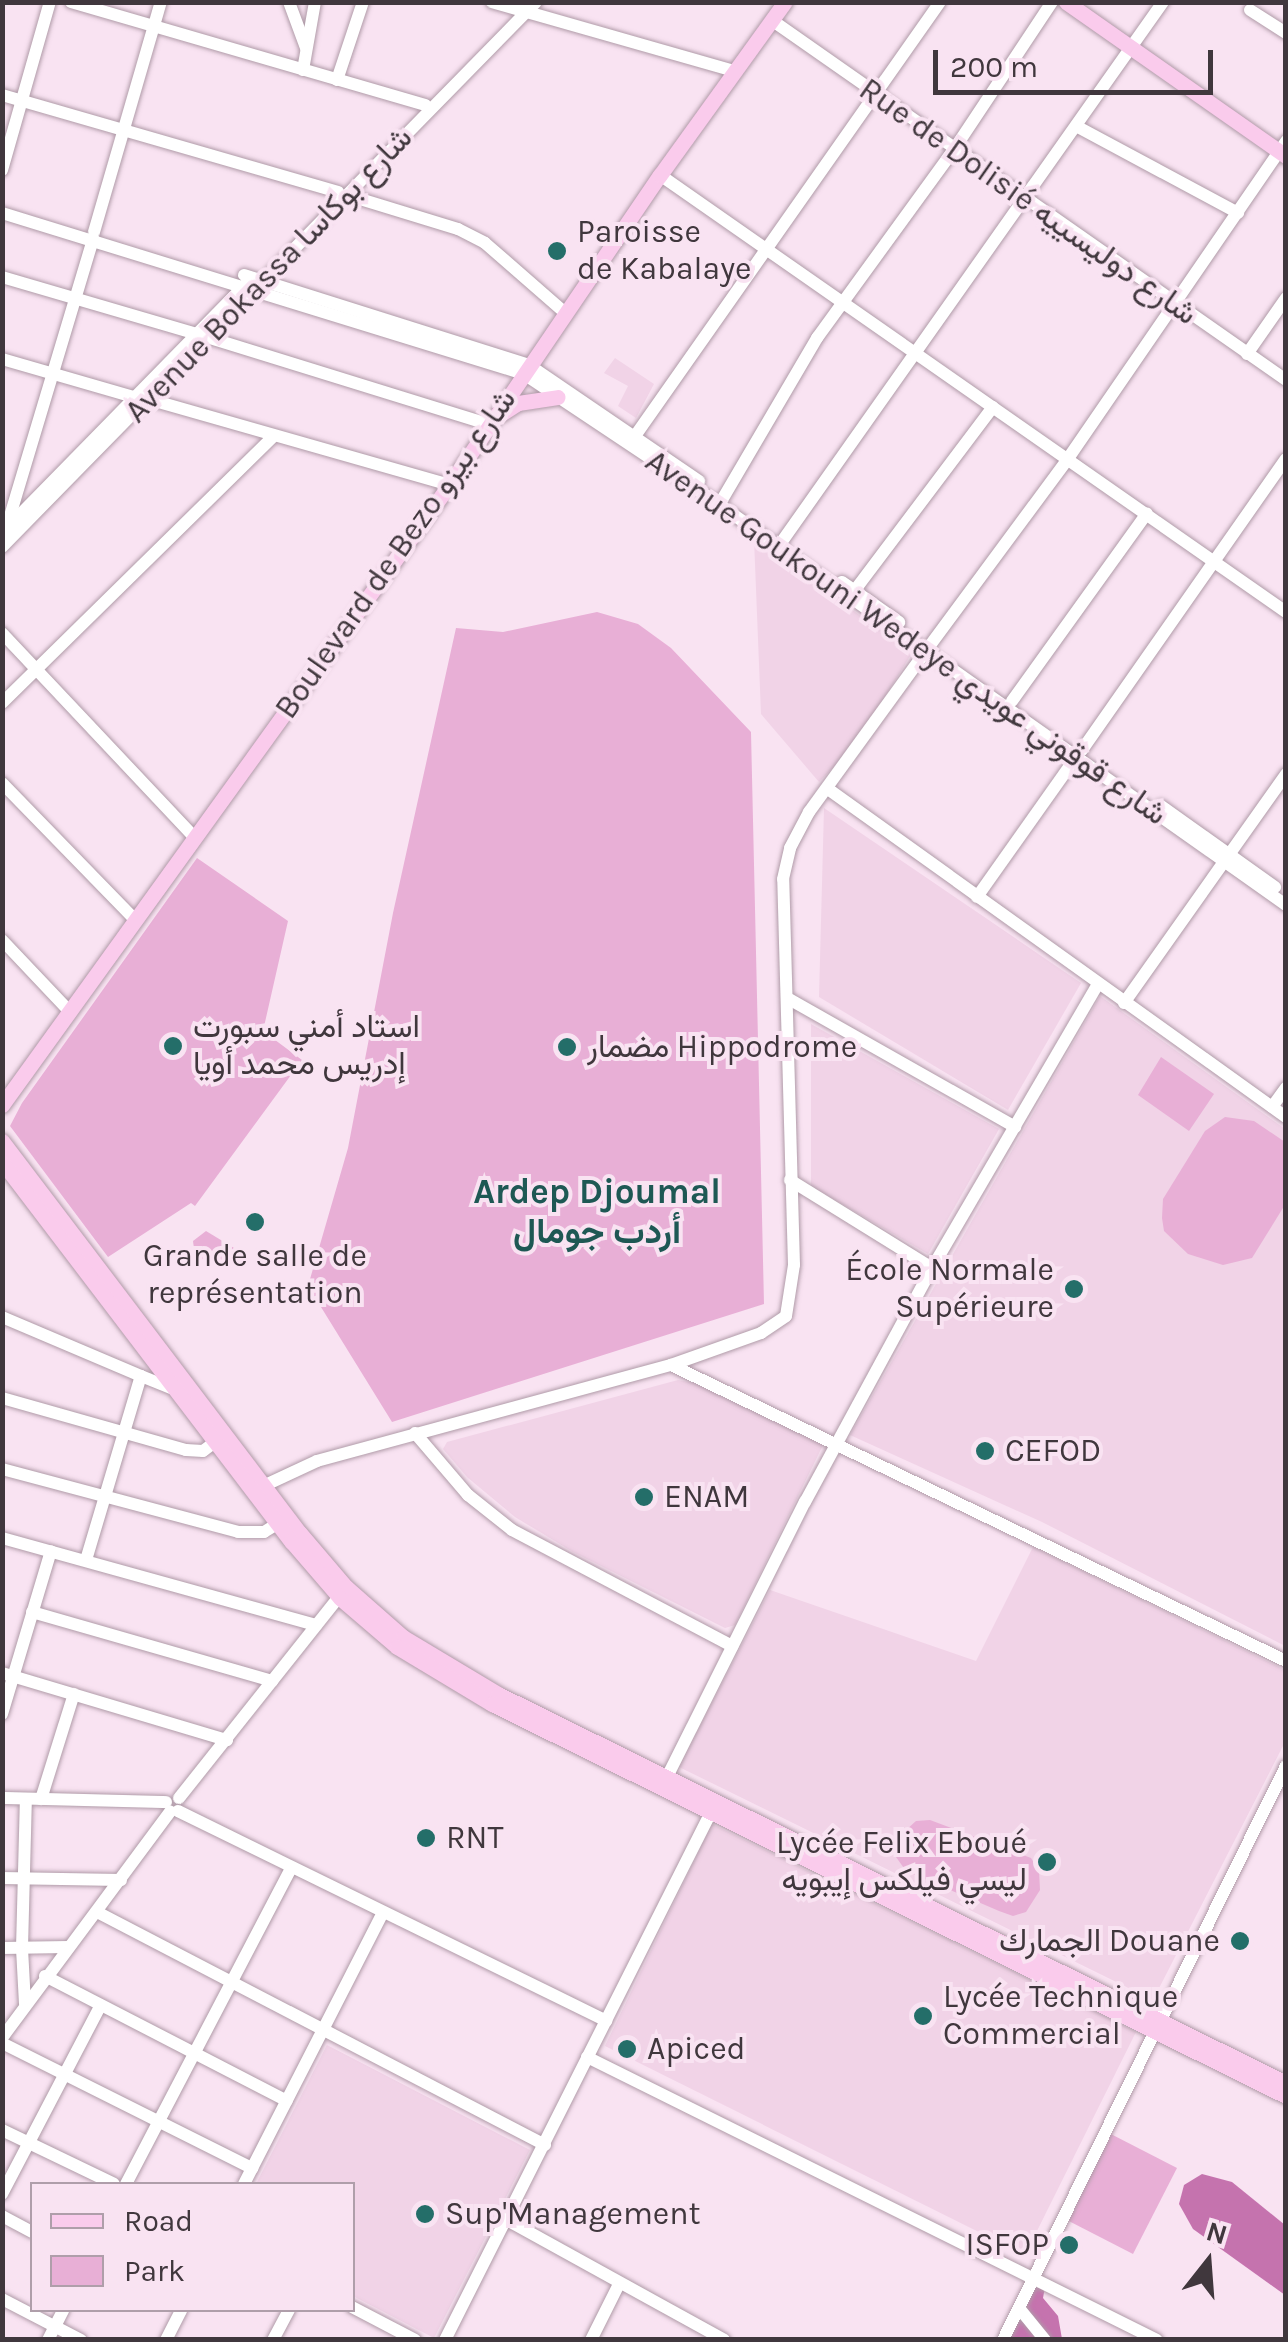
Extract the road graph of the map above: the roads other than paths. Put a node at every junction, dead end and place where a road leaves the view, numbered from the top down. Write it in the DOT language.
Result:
graph roads {
  1 [pos="50,2"];
  2 [pos="71,2"];
  3 [pos="161,2"];
  4 [pos="290,2"];
  5 [pos="315,2"];
  6 [pos="363,2"];
  7 [pos="492,2"];
  8 [pos="786,2"];
  9 [pos="940,2"];
  10 [pos="1052,2"];
  11 [pos="1066,2"];
  12 [pos="1083,2"];
  13 [pos="1163,2"];
  14 [pos="526,7"];
  15 [pos="1250,10"];
  16 [pos="772,21"];
  17 [pos="154,28"];
  18 [pos="1286,33"];
  19 [pos="1134,44"];
  20 [pos="306,48"];
  21 [pos="303,70"];
  22 [pos="735,71"];
  23 [pos="337,80"];
  24 [pos="873,94"];
  25 [pos="2,95"];
  26 [pos="22,101"];
  27 [pos="425,105"];
  28 [pos="1076,126"];
  29 [pos="125,133"];
  30 [pos="1284,147"];
  31 [pos="954,151"];
  32 [pos="2,170"];
  33 [pos="660,174"];
  34 [pos="342,194"];
  35 [pos="1024,200"];
  36 [pos="2,205"];
  37 [pos="2,213"];
  38 [pos="1238,213"];
  39 [pos="93,236"];
  40 [pos="766,246"];
  41 [pos="2,277"];
  42 [pos="254,283"];
  43 [pos="76,298"];
  44 [pos="1286,298"];
  45 [pos="843,301"];
  46 [pos="1174,304"];
  47 [pos="564,312"];
  48 [pos="203,336"];
  49 [pos="917,352"];
  50 [pos="1247,354"];
  51 [pos="2,360"];
  52 [pos="527,369"];
  53 [pos="53,374"];
  54 [pos="1286,380"];
  55 [pos="558,396"];
  56 [pos="141,398"];
  57 [pos="993,408"];
  58 [pos="494,420"];
  59 [pos="274,436"];
  60 [pos="635,436"];
  61 [pos="1067,460"];
  62 [pos="1286,460"];
  63 [pos="448,485"];
  64 [pos="720,501"];
  65 [pos="1147,514"];
  66 [pos="4,530"];
  67 [pos="784,540"];
  68 [pos="2,548"];
  69 [pos="1212,561"];
  70 [pos="855,590"];
  71 [pos="1286,612"];
  72 [pos="2,632"];
  73 [pos="929,648"];
  74 [pos="37,670"];
  75 [pos="1012,701"];
  76 [pos="2,702"];
  77 [pos="1079,754"];
  78 [pos="1286,774"];
  79 [pos="2,783"];
  80 [pos="828,788"];
  81 [pos="194,837"];
  82 [pos="1226,858"];
  83 [pos="1286,894"];
  84 [pos="977,896"];
  85 [pos="1286,905"];
  86 [pos="134,920"];
  87 [pos="2,940"];
  88 [pos="1098,984"];
  89 [pos="789,999"];
  90 [pos="1124,1003"];
  91 [pos="71,1013"];
  92 [pos="1286,1088"];
  93 [pos="3,1104"];
  94 [pos="1272,1108"];
  95 [pos="1286,1117"];
  96 [pos="1015,1127"];
  97 [pos="2,1141"];
  98 [pos="2,1162"];
  99 [pos="790,1180"];
  100 [pos="82,1258"];
  101 [pos="932,1268"];
  102 [pos="2,1316"];
  103 [pos="671,1365"];
  104 [pos="141,1376"];
  105 [pos="178,1391"];
  106 [pos="2,1398"];
  107 [pos="125,1432"];
  108 [pos="415,1433"];
  109 [pos="215,1442"];
  110 [pos="838,1442"];
  111 [pos="2,1470"];
  112 [pos="258,1489"];
  113 [pos="106,1498"];
  114 [pos="277,1524"];
  115 [pos="2,1538"];
  116 [pos="51,1551"];
  117 [pos="86,1560"];
  118 [pos="342,1591"];
  119 [pos="32,1612"];
  120 [pos="316,1625"];
  121 [pos="732,1646"];
  122 [pos="1286,1660"];
  123 [pos="438,1667"];
  124 [pos="8,1675"];
  125 [pos="272,1681"];
  126 [pos="74,1694"];
  127 [pos="2,1714"];
  128 [pos="227,1740"];
  129 [pos="1286,1766"];
  130 [pos="666,1777"];
  131 [pos="2,1798"];
  132 [pos="26,1799"];
  133 [pos="42,1799"];
  134 [pos="173,1806"];
  135 [pos="713,1807"];
  136 [pos="290,1870"];
  137 [pos="2,1878"];
  138 [pos="24,1878"];
  139 [pos="121,1880"];
  140 [pos="97,1912"];
  141 [pos="383,1912"];
  142 [pos="69,1947"];
  143 [pos="2,1948"];
  144 [pos="22,1948"];
  145 [pos="45,1976"];
  146 [pos="230,1980"];
  147 [pos="26,2004"];
  148 [pos="101,2005"];
  149 [pos="606,2021"];
  150 [pos="7,2022"];
  151 [pos="1157,2026"];
  152 [pos="323,2029"];
  153 [pos="2,2040"];
  154 [pos="193,2052"];
  155 [pos="587,2057"];
  156 [pos="65,2075"];
  157 [pos="1286,2084"];
  158 [pos="1286,2096"];
  159 [pos="287,2101"];
  160 [pos="158,2121"];
  161 [pos="2,2130"];
  162 [pos="28,2144"];
  163 [pos="545,2145"];
  164 [pos="252,2168"];
  165 [pos="110,2182"];
  166 [pos="127,2182"];
  167 [pos="245,2182"];
  168 [pos="2,2194"];
  169 [pos="2,2216"];
  170 [pos="507,2220"];
  171 [pos="30,2231"];
  172 [pos="1034,2277"];
  173 [pos="619,2284"];
  174 [pos="2,2300"];
  175 [pos="1019,2308"];
  176 [pos="355,2310"];
  177 [pos="62,2312"];
  178 [pos="180,2312"];
  179 [pos="288,2312"];
  180 [pos="55,2326"];
  181 [pos="48,2340"];
  182 [pos="81,2340"];
  183 [pos="166,2340"];
  184 [pos="273,2340"];
  185 [pos="415,2340"];
  186 [pos="444,2340"];
  187 [pos="591,2340"];
  188 [pos="724,2340"];
  189 [pos="1003,2340"];
  190 [pos="1046,2340"];
  191 [pos="1157,2340"];
  1 -- 26 [label="street"];
  2 -- 17 [label="street"];
  3 -- 17 [label="street"];
  4 -- 20 [label="street"];
  5 -- 20 [label="street"];
  6 -- 23 [label="street"];
  7 -- 14 [label="street"];
  8 -- 16 [label="main road, Boulevard de Bezo شارع بيزو"];
  9 -- 24 [label="street"];
  10 -- 31 [label="street"];
  11 -- 19 [label="main road"];
  12 -- 19 [label="main road"];
  13 -- 19 [label="street"];
  14 -- 22 [label="street"];
  14 -- 27 [label="street, Avenue Bokassa شارع بوكاسا"];
  14 -- 34 [label="street, Avenue Bokassa شارع بوكاسا"];
  15 -- 18 [label="street"];
  16 -- 22 [label="main road, Boulevard de Bezo شارع بيزو"];
  16 -- 24 [label="street, Rue de Dolisié شارع دوليسييه"];
  17 -- 21 [label="street"];
  17 -- 29 [label="street"];
  19 -- 28 [label="street"];
  19 -- 30 [label="main road"];
  20 -- 21 [label="street"];
  21 -- 23 [label="street"];
  22 -- 33 [label="main road, Boulevard de Bezo شارع بيزو"];
  23 -- 27 [label="street"];
  24 -- 31 [label="street, Rue de Dolisié شارع دوليسييه"];
  24 -- 40 [label="street"];
  25 -- 26 [label="street"];
  26 -- 29 [label="street"];
  26 -- 32 [label="street"];
  27 -- 34 [label="street, Avenue Bokassa شارع بوكاسا"];
  28 -- 35 [label="street"];
  28 -- 38 [label="street"];
  29 -- 34 [label="street"];
  29 -- 39 [label="street"];
  30 -- 38 [label="street"];
  31 -- 35 [label="street, Rue de Dolisié شارع دوليسييه"];
  31 -- 45 [label="street"];
  33 -- 40 [label="street"];
  33 -- 47 [label="main road, Boulevard de Bezo شارع بيزو"];
  34 -- 42 [label="street, Avenue Bokassa شارع بوكاسا"];
  34 -- 47 [label="street"];
  35 -- 46 [label="street, Rue de Dolisié شارع دوليسييه"];
  35 -- 49 [label="street"];
  36 -- 39 [label="street"];
  37 -- 39 [label="street"];
  38 -- 46 [label="street"];
  39 -- 42 [label="street"];
  39 -- 43 [label="street"];
  40 -- 45 [label="street"];
  40 -- 60 [label="street"];
  41 -- 43 [label="street"];
  42 -- 48 [label="street, Avenue Bokassa شارع بوكاسا"];
  42 -- 52 [label="street"];
  43 -- 48 [label="street"];
  43 -- 53 [label="street"];
  44 -- 50 [label="street"];
  45 -- 49 [label="street"];
  45 -- 64 [label="street"];
  46 -- 50 [label="street, Rue de Dolisié شارع دوليسييه"];
  46 -- 61 [label="street"];
  47 -- 52 [label="main road, Boulevard de Bezo شارع بيزو"];
  48 -- 56 [label="street, Avenue Bokassa شارع بوكاسا"];
  48 -- 58 [label="street"];
  49 -- 57 [label="street"];
  49 -- 67 [label="street"];
  50 -- 54 [label="street, Rue de Dolisié شارع دوليسييه"];
  51 -- 53 [label="street"];
  52 -- 55 [label="street, Avenue Goukouni Wedeye شارع قوقوني عويدي"];
  52 -- 58 [label="main road, Boulevard de Bezo شارع بيزو"];
  52 -- 60 [label="street, Avenue Goukouni Wedeye شارع قوقوني عويدي"];
  53 -- 56 [label="street"];
  53 -- 66 [label="street"];
  55 -- 58 [label="main road"];
  55 -- 64 [label="street, Avenue Goukouni Wedeye شارع قوقوني عويدي"];
  56 -- 59 [label="street"];
  56 -- 66 [label="street, Avenue Bokassa شارع بوكاسا"];
  56 -- 68 [label="street, Avenue Bokassa شارع بوكاسا"];
  57 -- 61 [label="street"];
  57 -- 70 [label="street"];
  58 -- 63 [label="main road, Boulevard de Bezo شارع بيزو"];
  59 -- 63 [label="street"];
  59 -- 74 [label="street"];
  60 -- 64 [label="street, Avenue Goukouni Wedeye شارع قوقوني عويدي"];
  61 -- 65 [label="street"];
  61 -- 73 [label="street"];
  62 -- 69 [label="street"];
  63 -- 81 [label="main road, Boulevard de Bezo شارع بيزو"];
  64 -- 67 [label="street, Avenue Goukouni Wedeye شارع قوقوني عويدي"];
  64 -- 73 [label="street, Avenue Goukouni Wedeye شارع قوقوني عويدي"];
  65 -- 69 [label="street"];
  65 -- 75 [label="street"];
  67 -- 70 [label="street, Avenue Goukouni Wedeye شارع قوقوني عويدي"];
  69 -- 71 [label="street"];
  69 -- 77 [label="street"];
  70 -- 73 [label="street, Avenue Goukouni Wedeye شارع قوقوني عويدي"];
  72 -- 74 [label="street"];
  73 -- 75 [label="street, Avenue Goukouni Wedeye شارع قوقوني عويدي"];
  73 -- 77 [label="street, Avenue Goukouni Wedeye شارع قوقوني عويدي"];
  73 -- 80 [label="street"];
  74 -- 76 [label="street"];
  74 -- 81 [label="street"];
  75 -- 77 [label="street, Avenue Goukouni Wedeye شارع قوقوني عويدي"];
  77 -- 82 [label="street, Avenue Goukouni Wedeye شارع قوقوني عويدي"];
  77 -- 84 [label="street"];
  78 -- 82 [label="street"];
  79 -- 86 [label="street"];
  80 -- 84 [label="street"];
  80 -- 89 [label="street"];
  81 -- 86 [label="main road, Boulevard de Bezo شارع بيزو"];
  82 -- 83 [label="street, Avenue Goukouni Wedeye شارع قوقوني عويدي"];
  82 -- 85 [label="street, Avenue Goukouni Wedeye شارع قوقوني عويدي"];
  82 -- 90 [label="street"];
  84 -- 88 [label="street"];
  86 -- 91 [label="main road, Boulevard de Bezo شارع بيزو"];
  87 -- 91 [label="street"];
  88 -- 90 [label="street"];
  88 -- 96 [label="street"];
  89 -- 96 [label="street"];
  89 -- 99 [label="street"];
  90 -- 94 [label="street"];
  91 -- 93 [label="main road, Boulevard de Bezo شارع بيزو"];
  92 -- 94 [label="street"];
  94 -- 95 [label="street"];
  96 -- 101 [label="street"];
  97 -- 100 [label="main road"];
  98 -- 100 [label="main road"];
  99 -- 101 [label="street"];
  99 -- 103 [label="street"];
  100 -- 105 [label="main road"];
  100 -- 112 [label="main road"];
  101 -- 110 [label="street"];
  102 -- 104 [label="street"];
  103 -- 108 [label="street"];
  103 -- 110 [label="street"];
  104 -- 105 [label="street"];
  104 -- 107 [label="street"];
  105 -- 109 [label="main road"];
  106 -- 107 [label="street"];
  107 -- 109 [label="street"];
  107 -- 113 [label="street"];
  108 -- 112 [label="street"];
  108 -- 121 [label="street"];
  109 -- 112 [label="main road"];
  110 -- 121 [label="street"];
  110 -- 122 [label="street"];
  111 -- 113 [label="street"];
  112 -- 114 [label="main road"];
  112 -- 118 [label="main road"];
  113 -- 114 [label="street"];
  113 -- 117 [label="street"];
  114 -- 118 [label="main road"];
  115 -- 116 [label="street"];
  116 -- 117 [label="street"];
  116 -- 119 [label="street"];
  117 -- 120 [label="street"];
  118 -- 120 [label="street"];
  118 -- 123 [label="main road"];
  119 -- 124 [label="street"];
  119 -- 125 [label="street"];
  120 -- 125 [label="street"];
  121 -- 130 [label="street"];
  123 -- 130 [label="main road"];
  123 -- 135 [label="main road"];
  124 -- 126 [label="street"];
  124 -- 127 [label="street"];
  125 -- 128 [label="street"];
  126 -- 128 [label="street"];
  126 -- 133 [label="street"];
  128 -- 134 [label="street"];
  129 -- 151 [label="street"];
  130 -- 135 [label="main road"];
  131 -- 132 [label="street"];
  132 -- 133 [label="street"];
  132 -- 138 [label="street"];
  133 -- 134 [label="street"];
  134 -- 136 [label="street"];
  134 -- 139 [label="street"];
  135 -- 149 [label="street"];
  135 -- 151 [label="main road"];
  136 -- 141 [label="street"];
  136 -- 146 [label="street"];
  137 -- 138 [label="street"];
  138 -- 139 [label="street"];
  138 -- 144 [label="street"];
  139 -- 140 [label="street"];
  140 -- 142 [label="street"];
  140 -- 146 [label="street"];
  141 -- 149 [label="street"];
  141 -- 152 [label="street"];
  142 -- 144 [label="street"];
  142 -- 145 [label="street"];
  143 -- 144 [label="street"];
  144 -- 147 [label="street"];
  145 -- 147 [label="street"];
  145 -- 148 [label="street"];
  146 -- 152 [label="street"];
  146 -- 154 [label="street"];
  147 -- 150 [label="street"];
  148 -- 154 [label="street"];
  148 -- 156 [label="street"];
  149 -- 155 [label="street"];
  150 -- 153 [label="street"];
  151 -- 157 [label="main road"];
  151 -- 158 [label="main road"];
  151 -- 172 [label="street"];
  152 -- 159 [label="street"];
  152 -- 163 [label="street"];
  153 -- 156 [label="street"];
  154 -- 159 [label="street"];
  154 -- 160 [label="street"];
  155 -- 163 [label="street"];
  155 -- 172 [label="street"];
  156 -- 160 [label="street"];
  156 -- 162 [label="street"];
  159 -- 164 [label="street"];
  160 -- 164 [label="street"];
  160 -- 166 [label="street"];
  161 -- 162 [label="street"];
  162 -- 165 [label="street"];
  162 -- 168 [label="street"];
  163 -- 170 [label="street"];
  164 -- 167 [label="street"];
  169 -- 171 [label="street"];
  170 -- 173 [label="street"];
  170 -- 186 [label="street"];
  172 -- 175 [label="street"];
  172 -- 191 [label="street"];
  173 -- 187 [label="street"];
  173 -- 188 [label="street"];
  174 -- 180 [label="street"];
  175 -- 189 [label="street"];
  175 -- 190 [label="street"];
  176 -- 185 [label="street"];
  177 -- 180 [label="street"];
  178 -- 183 [label="street"];
  179 -- 184 [label="street"];
  180 -- 181 [label="street"];
  180 -- 182 [label="street"];
}
